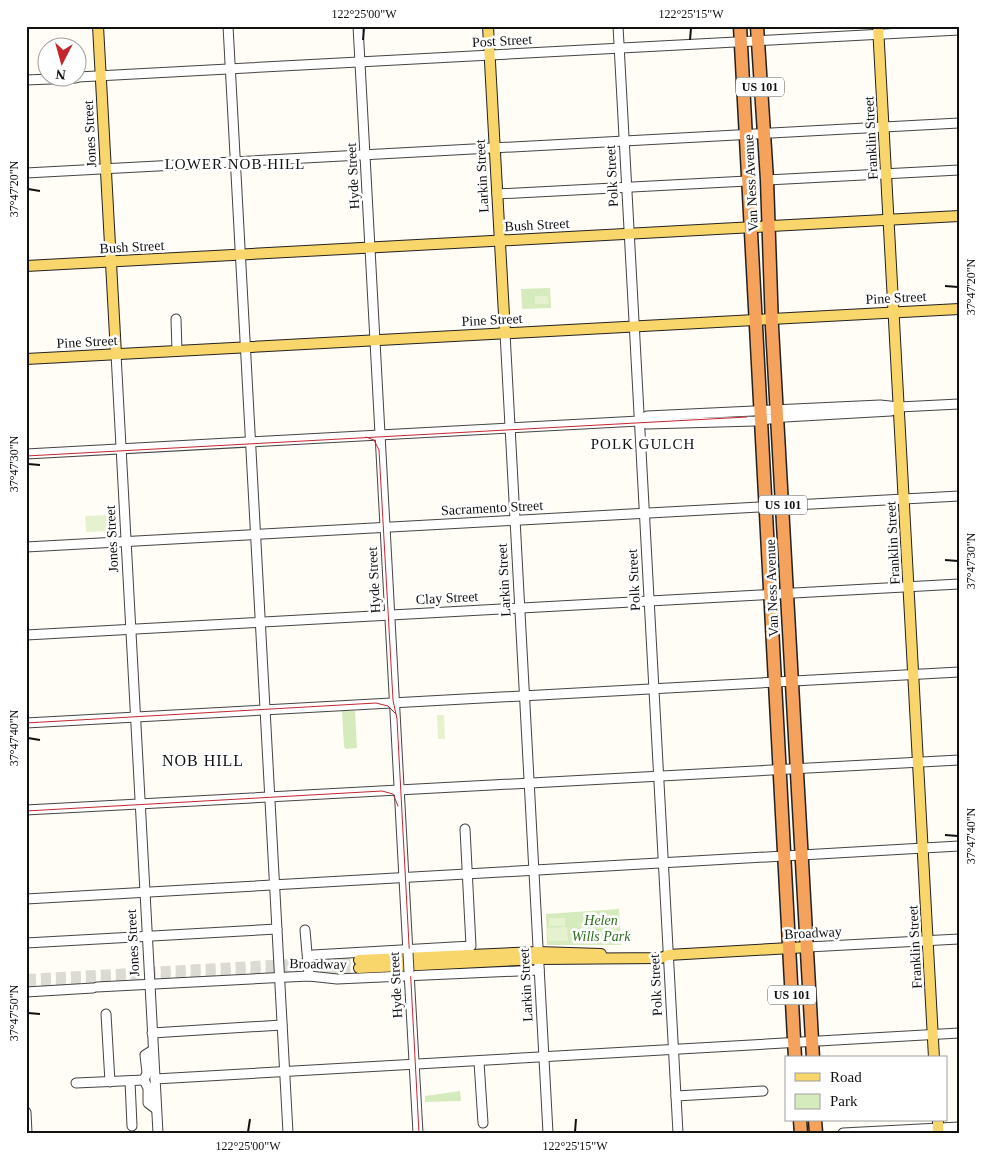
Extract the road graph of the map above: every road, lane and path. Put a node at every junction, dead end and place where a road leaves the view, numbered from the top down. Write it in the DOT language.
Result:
graph roads {
  1 [pos="98,26"];
  2 [pos="228,26"];
  3 [pos="358,26"];
  4 [pos="488,26"];
  5 [pos="618,26"];
  6 [pos="740,26"];
  7 [pos="757,26"];
  8 [pos="878,30"];
  9 [pos="905,30"];
  10 [pos="959,30"];
  11 [pos="758,41"];
  12 [pos="742,42"];
  13 [pos="619,48"];
  14 [pos="490,55"];
  15 [pos="360,62"];
  16 [pos="230,69"];
  17 [pos="100,76"];
  18 [pos="88,77"];
  19 [pos="959,123"];
  20 [pos="884,127"];
  21 [pos="764,134"];
  22 [pos="746,135"];
  23 [pos="624,141"];
  24 [pos="494,148"];
  25 [pos="365,155"];
  26 [pos="235,162"];
  27 [pos="106,169"];
  28 [pos="959,170"];
  29 [pos="26,173"];
  30 [pos="886,173"];
  31 [pos="767,180"];
  32 [pos="747,181"];
  33 [pos="627,187"];
  34 [pos="497,194"];
  35 [pos="959,216"];
  36 [pos="889,220"];
  37 [pos="768,226"];
  38 [pos="750,227"];
  39 [pos="629,234"];
  40 [pos="500,241"];
  41 [pos="370,248"];
  42 [pos="240,255"];
  43 [pos="111,262"];
  44 [pos="26,266"];
  45 [pos="959,309"];
  46 [pos="894,312"];
  47 [pos="176,318"];
  48 [pos="772,319"];
  49 [pos="756,320"];
  50 [pos="634,326"];
  51 [pos="505,333"];
  52 [pos="375,340"];
  53 [pos="245,347"];
  54 [pos="177,351"];
  55 [pos="116,354"];
  56 [pos="26,359"];
  57 [pos="959,404"];
  58 [pos="899,407"];
  59 [pos="778,414"];
  60 [pos="762,415"];
  61 [pos="640,421"];
  62 [pos="510,428"];
  63 [pos="380,435"];
  64 [pos="250,442"];
  65 [pos="121,449"];
  66 [pos="26,454"];
  67 [pos="959,496"];
  68 [pos="904,500"];
  69 [pos="784,506"];
  70 [pos="767,507"];
  71 [pos="644,513"];
  72 [pos="515,520"];
  73 [pos="385,527"];
  74 [pos="255,534"];
  75 [pos="126,541"];
  76 [pos="26,547"];
  77 [pos="959,584"];
  78 [pos="909,587"];
  79 [pos="787,593"];
  80 [pos="770,594"];
  81 [pos="649,601"];
  82 [pos="520,608"];
  83 [pos="390,615"];
  84 [pos="260,622"];
  85 [pos="130,629"];
  86 [pos="26,635"];
  87 [pos="959,672"];
  88 [pos="913,674"];
  89 [pos="776,681"];
  90 [pos="792,681"];
  91 [pos="654,688"];
  92 [pos="524,695"];
  93 [pos="394,702"];
  94 [pos="265,711"];
  95 [pos="135,718"];
  96 [pos="26,723"];
  97 [pos="959,760"];
  98 [pos="918,762"];
  99 [pos="797,768"];
  100 [pos="781,769"];
  101 [pos="659,775"];
  102 [pos="529,782"];
  103 [pos="399,789"];
  104 [pos="270,797"];
  105 [pos="140,804"];
  106 [pos="26,810"];
  107 [pos="465,829"];
  108 [pos="959,846"];
  109 [pos="923,849"];
  110 [pos="801,855"];
  111 [pos="785,856"];
  112 [pos="664,863"];
  113 [pos="534,871"];
  114 [pos="468,876"];
  115 [pos="404,879"];
  116 [pos="274,886"];
  117 [pos="144,892"];
  118 [pos="26,899"];
  119 [pos="277,929"];
  120 [pos="305,930"];
  121 [pos="147,936"];
  122 [pos="959,939"];
  123 [pos="928,941"];
  124 [pos="26,943"];
  125 [pos="808,947"];
  126 [pos="789,948"];
  127 [pos="408,952"];
  128 [pos="668,955"];
  129 [pos="309,957"];
  130 [pos="539,961"];
  131 [pos="359,964"];
  132 [pos="409,974"];
  133 [pos="309,976"];
  134 [pos="279,978"];
  135 [pos="150,985"];
  136 [pos="26,992"];
  137 [pos="106,1014"];
  138 [pos="282,1025"];
  139 [pos="152,1033"];
  140 [pos="959,1033"];
  141 [pos="933,1035"];
  142 [pos="813,1041"];
  143 [pos="794,1042"];
  144 [pos="674,1049"];
  145 [pos="153,1050"];
  146 [pos="795,1056"];
  147 [pos="813,1056"];
  148 [pos="934,1056"];
  149 [pos="544,1057"];
  150 [pos="479,1062"];
  151 [pos="414,1065"];
  152 [pos="284,1072"];
  153 [pos="155,1079"];
  154 [pos="144,1080"];
  155 [pos="130,1081"];
  156 [pos="110,1082"];
  157 [pos="76,1083"];
  158 [pos="763,1091"];
  159 [pos="676,1096"];
  160 [pos="156,1109"];
  161 [pos="26,1112"];
  162 [pos="483,1123"];
  163 [pos="132,1126"];
  164 [pos="938,1127"];
  165 [pos="959,1127"];
  166 [pos="27,1133"];
  167 [pos="158,1133"];
  168 [pos="288,1133"];
  169 [pos="418,1133"];
  170 [pos="548,1133"];
  171 [pos="678,1133"];
  172 [pos="843,1133"];
  1 -- 17 [label="main road, Jones Street"];
  2 -- 16 [label="street"];
  3 -- 15 [label="street, Hyde Street"];
  4 -- 14 [label="main road, Larkin Street"];
  5 -- 13 [label="street, Polk Street"];
  6 -- 12 [label="highway, Van Ness Avenue / US 101"];
  7 -- 11 [label="highway, Van Ness Avenue / US 101"];
  8 -- 9 [label="street, Post Street"];
  8 -- 11 [label="street, Post Street"];
  8 -- 20 [label="main road, Franklin Street"];
  9 -- 10 [label="street, Post Street"];
  11 -- 12 [label="street, Post Street"];
  11 -- 21 [label="highway, Van Ness Avenue / US 101"];
  12 -- 13 [label="street, Post Street"];
  12 -- 22 [label="highway, Van Ness Avenue / US 101"];
  13 -- 14 [label="street, Post Street"];
  13 -- 23 [label="street, Polk Street"];
  14 -- 15 [label="street, Post Street"];
  14 -- 24 [label="main road, Larkin Street"];
  15 -- 16 [label="street, Post Street"];
  15 -- 25 [label="street, Hyde Street"];
  16 -- 17 [label="street, Post Street"];
  16 -- 26 [label="street"];
  17 -- 18 [label="street, Post Street"];
  17 -- 27 [label="main road, Jones Street"];
  19 -- 20 [label="street"];
  20 -- 21 [label="street"];
  20 -- 30 [label="main road, Franklin Street"];
  21 -- 22 [label="street"];
  21 -- 31 [label="highway, Van Ness Avenue / US 101"];
  22 -- 23 [label="street"];
  22 -- 32 [label="highway, Van Ness Avenue / US 101"];
  23 -- 24 [label="street"];
  23 -- 33 [label="street, Polk Street"];
  24 -- 25 [label="street"];
  24 -- 34 [label="main road, Larkin Street"];
  25 -- 26 [label="street"];
  25 -- 41 [label="street, Hyde Street"];
  26 -- 27 [label="street"];
  26 -- 42 [label="street"];
  27 -- 29 [label="street"];
  27 -- 43 [label="main road, Jones Street"];
  28 -- 30 [label="street"];
  30 -- 31 [label="street"];
  30 -- 36 [label="main road, Franklin Street"];
  31 -- 37 [label="highway, Van Ness Avenue / US 101"];
  32 -- 33 [label="street"];
  32 -- 38 [label="highway, Van Ness Avenue / US 101"];
  33 -- 34 [label="street"];
  33 -- 39 [label="street, Polk Street"];
  34 -- 40 [label="main road, Larkin Street"];
  35 -- 36 [label="main road, Bush Street"];
  36 -- 37 [label="main road, Bush Street"];
  36 -- 46 [label="main road, Franklin Street"];
  37 -- 38 [label="main road, Bush Street"];
  37 -- 48 [label="highway, Van Ness Avenue / US 101"];
  38 -- 39 [label="main road, Bush Street"];
  38 -- 49 [label="highway, Van Ness Avenue / US 101"];
  39 -- 40 [label="main road, Bush Street"];
  39 -- 50 [label="street, Polk Street"];
  40 -- 41 [label="main road, Bush Street"];
  40 -- 51 [label="main road, Larkin Street"];
  41 -- 42 [label="main road, Bush Street"];
  41 -- 52 [label="street, Hyde Street"];
  42 -- 43 [label="main road, Bush Street"];
  42 -- 53 [label="street"];
  43 -- 44 [label="main road, Bush Street"];
  43 -- 55 [label="main road, Jones Street"];
  45 -- 46 [label="main road, Pine Street"];
  46 -- 48 [label="main road, Pine Street"];
  46 -- 58 [label="main road, Franklin Street"];
  47 -- 54 [label="street"];
  48 -- 49 [label="main road, Pine Street"];
  48 -- 59 [label="highway, Van Ness Avenue / US 101"];
  49 -- 50 [label="main road, Pine Street"];
  49 -- 60 [label="highway, Van Ness Avenue / US 101"];
  50 -- 51 [label="main road, Pine Street"];
  50 -- 61 [label="street, Polk Street"];
  51 -- 52 [label="main road, Pine Street"];
  51 -- 62 [label="street, Larkin Street"];
  52 -- 53 [label="main road, Pine Street"];
  52 -- 63 [label="street, Hyde Street"];
  53 -- 54 [label="main road, Pine Street"];
  53 -- 64 [label="street"];
  54 -- 55 [label="main road, Pine Street"];
  55 -- 56 [label="main road, Pine Street"];
  55 -- 65 [label="street, Jones Street"];
  57 -- 58 [label="street"];
  58 -- 59 [label="street"];
  58 -- 68 [label="main road, Franklin Street"];
  59 -- 60 [label="street"];
  59 -- 69 [label="highway, Van Ness Avenue / US 101"];
  60 -- 61 [label="street"];
  60 -- 70 [label="highway, Van Ness Avenue / US 101"];
  61 -- 62 [label="street"];
  61 -- 71 [label="street, Polk Street"];
  62 -- 63 [label="street"];
  62 -- 72 [label="street, Larkin Street"];
  63 -- 64 [label="street"];
  63 -- 73 [label="street, Hyde Street"];
  64 -- 65 [label="street"];
  64 -- 74 [label="street"];
  65 -- 66 [label="street"];
  65 -- 75 [label="street, Jones Street"];
  67 -- 68 [label="street, Sacramento Street"];
  68 -- 69 [label="street, Sacramento Street"];
  68 -- 78 [label="main road, Franklin Street"];
  69 -- 70 [label="street, Sacramento Street"];
  69 -- 79 [label="highway, Van Ness Avenue / US 101"];
  70 -- 71 [label="street, Sacramento Street"];
  70 -- 80 [label="highway, Van Ness Avenue / US 101"];
  71 -- 72 [label="street, Sacramento Street"];
  71 -- 81 [label="street, Polk Street"];
  72 -- 73 [label="street, Sacramento Street"];
  72 -- 82 [label="street, Larkin Street"];
  73 -- 74 [label="street, Sacramento Street"];
  73 -- 83 [label="street, Hyde Street"];
  74 -- 75 [label="street, Sacramento Street"];
  74 -- 84 [label="street"];
  75 -- 76 [label="street, Sacramento Street"];
  75 -- 85 [label="street, Jones Street"];
  77 -- 78 [label="street, Clay Street"];
  78 -- 79 [label="street, Clay Street"];
  78 -- 88 [label="main road, Franklin Street"];
  79 -- 80 [label="street, Clay Street"];
  79 -- 90 [label="highway, Van Ness Avenue / US 101"];
  80 -- 81 [label="street, Clay Street"];
  80 -- 89 [label="highway, Van Ness Avenue / US 101"];
  81 -- 82 [label="street, Clay Street"];
  81 -- 91 [label="street, Polk Street"];
  82 -- 83 [label="street, Clay Street"];
  82 -- 92 [label="street, Larkin Street"];
  83 -- 84 [label="street, Clay Street"];
  83 -- 93 [label="street, Hyde Street"];
  84 -- 85 [label="street, Clay Street"];
  84 -- 94 [label="street"];
  85 -- 86 [label="street, Clay Street"];
  85 -- 95 [label="street, Jones Street"];
  87 -- 88 [label="street"];
  88 -- 90 [label="street"];
  88 -- 98 [label="main road, Franklin Street"];
  89 -- 90 [label="street"];
  89 -- 91 [label="street"];
  89 -- 100 [label="highway, Van Ness Avenue / US 101"];
  90 -- 99 [label="highway, Van Ness Avenue / US 101"];
  91 -- 92 [label="street"];
  91 -- 101 [label="street, Polk Street"];
  92 -- 93 [label="street"];
  92 -- 102 [label="street, Larkin Street"];
  93 -- 94 [label="street"];
  93 -- 103 [label="street, Hyde Street"];
  94 -- 95 [label="street"];
  94 -- 104 [label="street"];
  95 -- 96 [label="street"];
  95 -- 105 [label="street, Jones Street"];
  97 -- 98 [label="street"];
  98 -- 99 [label="street"];
  98 -- 109 [label="main road, Franklin Street"];
  99 -- 100 [label="street"];
  99 -- 110 [label="highway, Van Ness Avenue / US 101"];
  100 -- 101 [label="street"];
  100 -- 111 [label="highway, Van Ness Avenue / US 101"];
  101 -- 102 [label="street"];
  101 -- 112 [label="street, Polk Street"];
  102 -- 103 [label="street"];
  102 -- 113 [label="street, Larkin Street"];
  103 -- 104 [label="street"];
  103 -- 115 [label="street, Hyde Street"];
  104 -- 105 [label="street"];
  104 -- 116 [label="street"];
  105 -- 106 [label="street"];
  105 -- 117 [label="street, Jones Street"];
  107 -- 114 [label="street"];
  108 -- 109 [label="street"];
  109 -- 110 [label="street"];
  109 -- 123 [label="main road, Franklin Street"];
  110 -- 111 [label="street"];
  110 -- 125 [label="highway, Van Ness Avenue / US 101"];
  111 -- 112 [label="street"];
  111 -- 126 [label="highway, Van Ness Avenue / US 101"];
  112 -- 113 [label="street"];
  112 -- 128 [label="street, Polk Street"];
  113 -- 114 [label="street"];
  113 -- 130 [label="street, Larkin Street"];
  114 -- 115 [label="street"];
  114 -- 127 [label="street, Broadway"];
  115 -- 116 [label="street"];
  115 -- 127 [label="street, Hyde Street"];
  116 -- 117 [label="street"];
  116 -- 119 [label="street"];
  117 -- 118 [label="street"];
  117 -- 121 [label="street, Jones Street"];
  119 -- 121 [label="street"];
  119 -- 134 [label="street"];
  120 -- 129 [label="street"];
  121 -- 124 [label="street"];
  121 -- 135 [label="street, Jones Street"];
  122 -- 123 [label="street, Broadway"];
  123 -- 125 [label="street, Broadway"];
  123 -- 141 [label="main road, Franklin Street"];
  125 -- 126 [label="main road, Broadway"];
  125 -- 142 [label="highway, Van Ness Avenue / US 101"];
  126 -- 128 [label="main road, Broadway"];
  126 -- 143 [label="highway, Van Ness Avenue / US 101"];
  127 -- 129 [label="street, Broadway"];
  127 -- 132 [label="street, Hyde Street, bridge"];
  128 -- 130 [label="main road, Broadway"];
  128 -- 144 [label="street, Polk Street"];
  129 -- 133 [label="street"];
  130 -- 131 [label="main road, Broadway"];
  130 -- 132 [label="street, Broadway"];
  130 -- 149 [label="street, Larkin Street"];
  132 -- 133 [label="street, Broadway"];
  132 -- 151 [label="street, Hyde Street"];
  133 -- 134 [label="street, Broadway"];
  134 -- 135 [label="street, Broadway"];
  134 -- 138 [label="street"];
  135 -- 136 [label="street, Broadway"];
  135 -- 139 [label="street, Jones Street"];
  137 -- 156 [label="street"];
  138 -- 139 [label="street"];
  138 -- 152 [label="street"];
  139 -- 145 [label="street, Jones Street"];
  140 -- 141 [label="street"];
  141 -- 142 [label="street"];
  141 -- 148 [label="main road, Franklin Street"];
  142 -- 143 [label="street"];
  142 -- 147 [label="highway, Van Ness Avenue / US 101"];
  143 -- 144 [label="street"];
  143 -- 146 [label="highway, Van Ness Avenue / US 101"];
  144 -- 149 [label="street"];
  144 -- 159 [label="street, Polk Street"];
  145 -- 153 [label="street, Jones Street"];
  145 -- 154 [label="street, Jones Street"];
  149 -- 150 [label="street"];
  149 -- 170 [label="street, Larkin Street"];
  150 -- 151 [label="street"];
  150 -- 162 [label="street"];
  151 -- 152 [label="street"];
  151 -- 169 [label="street, Hyde Street"];
  152 -- 153 [label="street"];
  152 -- 168 [label="street"];
  153 -- 160 [label="street, Jones Street"];
  154 -- 155 [label="street"];
  154 -- 160 [label="street, Jones Street"];
  155 -- 156 [label="street"];
  155 -- 163 [label="street"];
  156 -- 157 [label="street"];
  158 -- 159 [label="street"];
  159 -- 171 [label="street, Polk Street"];
  160 -- 167 [label="street, Jones Street"];
  161 -- 166 [label="street"];
  164 -- 165 [label="street"];
  164 -- 172 [label="street"];
}
